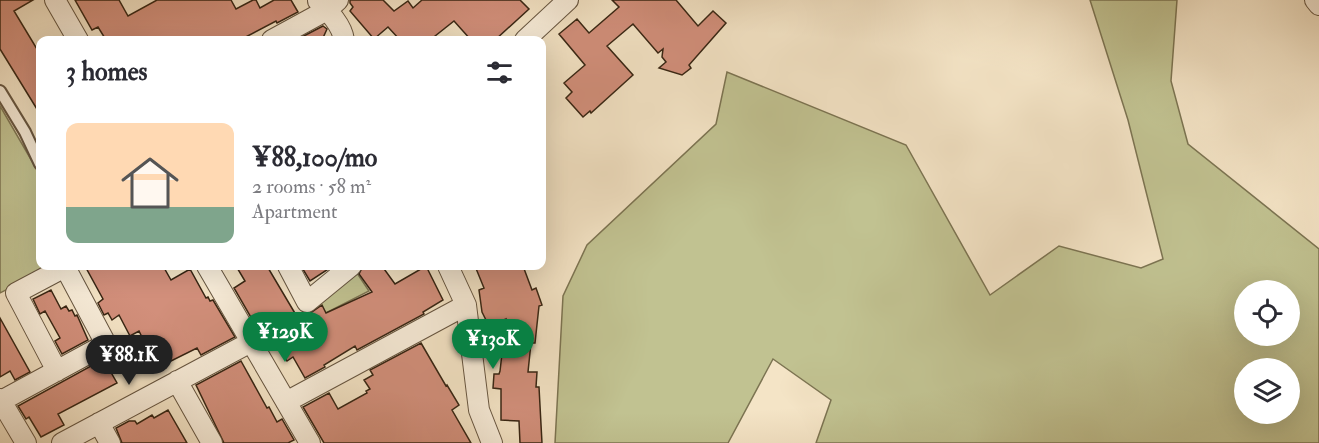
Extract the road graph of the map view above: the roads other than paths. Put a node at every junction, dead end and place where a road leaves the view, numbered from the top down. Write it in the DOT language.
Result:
graph roads {
  1 [pos="55,0"];
  2 [pos="568,0"];
  3 [pos="1315,0"];
  4 [pos="327,3"];
  5 [pos="1319,5"];
  6 [pos="76,36"];
  7 [pos="278,36"];
  8 [pos="344,36"];
  9 [pos="529,36"];
  10 [pos="0,91"];
  11 [pos="36,155"];
  12 [pos="49,270"];
  13 [pos="67,270"];
  14 [pos="209,270"];
  15 [pos="290,270"];
  16 [pos="346,270"];
  17 [pos="450,270"];
  18 [pos="466,305"];
  19 [pos="251,342"];
  20 [pos="57,371"];
  21 [pos="177,381"];
  22 [pos="1,400"];
  23 [pos="286,402"];
  24 [pos="99,423"];
  25 [pos="26,443"];
  26 [pos="62,443"];
  27 [pos="110,443"];
  28 [pos="212,443"];
  29 [pos="310,443"];
  30 [pos="492,443"];
  1 -- 6 [label="street"];
  2 -- 9 [label="street"];
  3 -- 5 [label="street"];
  4 -- 7 [label="street"];
  4 -- 8 [label="street"];
  10 -- 11 [label="lane"];
  12 -- 20 [label="street"];
  13 -- 20 [label="street"];
  14 -- 19 [label="street"];
  15 -- 16 [label="street"];
  17 -- 18 [label="street"];
  18 -- 23 [label="street"];
  18 -- 30 [label="street"];
  19 -- 21 [label="street"];
  19 -- 23 [label="street"];
  20 -- 22 [label="street"];
  21 -- 24 [label="street"];
  21 -- 28 [label="street"];
  22 -- 25 [label="street"];
  23 -- 29 [label="street"];
  24 -- 26 [label="street"];
  24 -- 27 [label="street"];
}
